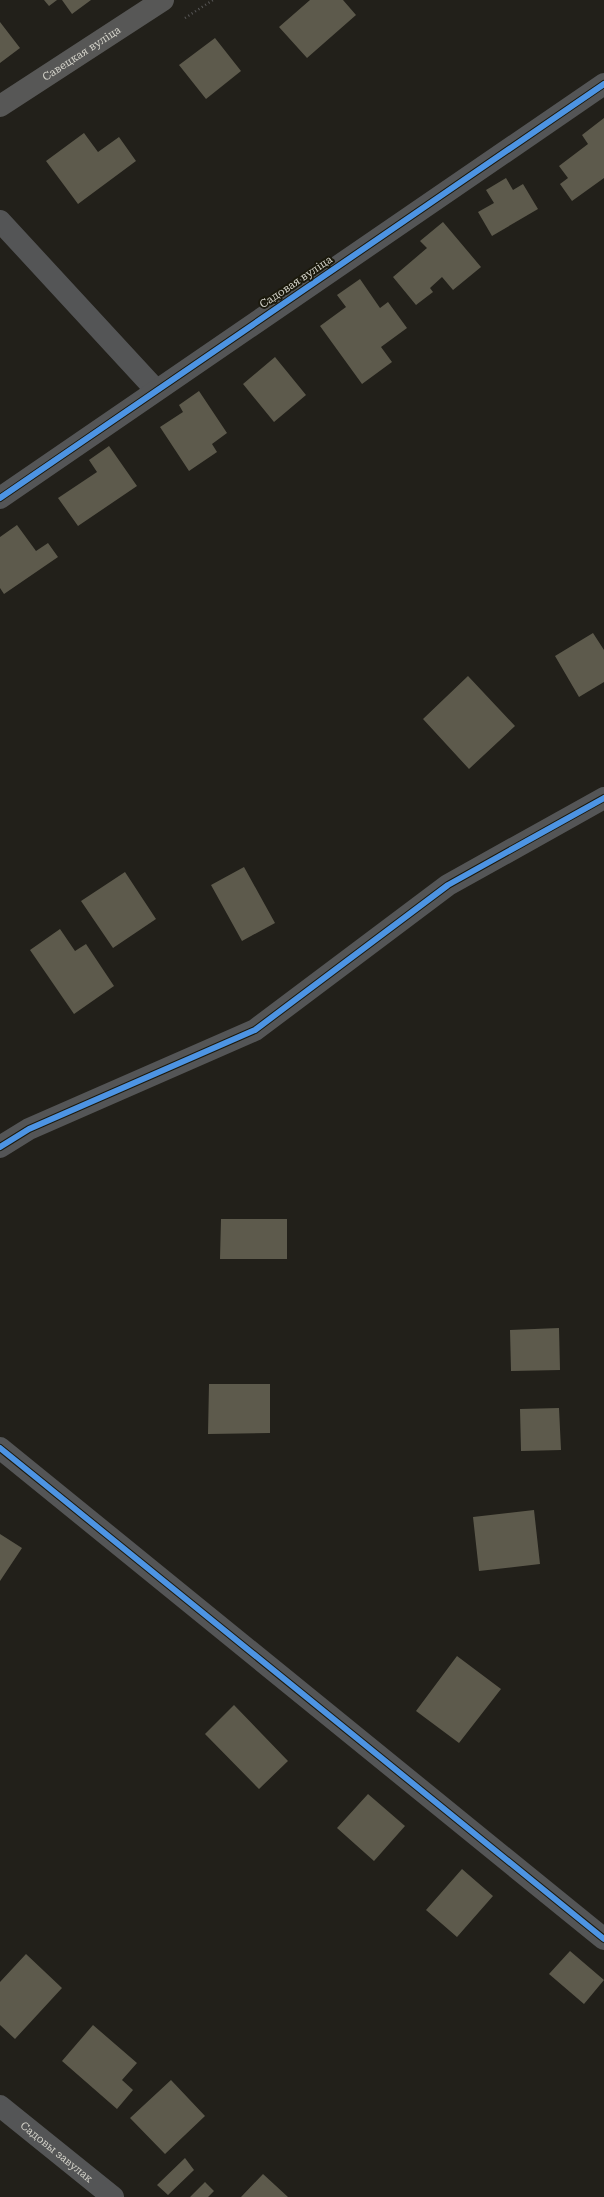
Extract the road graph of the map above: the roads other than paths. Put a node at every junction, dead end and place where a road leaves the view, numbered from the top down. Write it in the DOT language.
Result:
graph roads {
  1 [pos="163,0"];
  2 [pos="604,84"];
  3 [pos="0,106"];
  4 [pos="0,221"];
  5 [pos="156,390"];
  6 [pos="0,498"];
  7 [pos="604,798"];
  8 [pos="0,1147"];
  9 [pos="0,1448"];
  10 [pos="604,1939"];
  11 [pos="0,2106"];
  12 [pos="113,2197"];
  1 -- 3 [label="street, Савецкая вуліца"];
  2 -- 5 [label="street, Садовая вуліца"];
  4 -- 5 [label="street"];
  5 -- 6 [label="street, Садовая вуліца"];
  7 -- 8 [label="street"];
  9 -- 10 [label="street"];
  11 -- 12 [label="street, Садовы завулак"];
}
